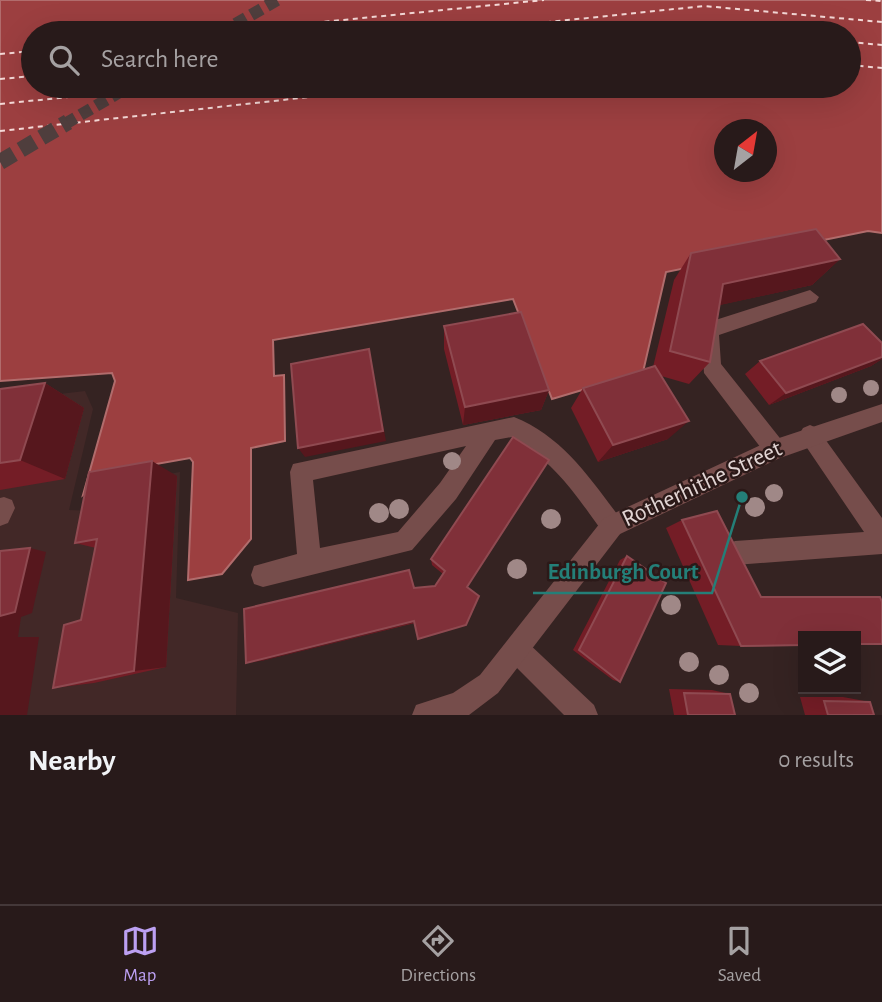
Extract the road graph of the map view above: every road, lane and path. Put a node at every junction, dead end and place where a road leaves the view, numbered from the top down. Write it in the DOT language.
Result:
graph roads {
  1 [pos="810,297"];
  2 [pos="882,413"];
  3 [pos="489,431"];
  4 [pos="810,435"];
  5 [pos="775,449"];
  6 [pos="612,526"];
  7 [pos="882,540"];
  8 [pos="734,553"];
  9 [pos="310,562"];
  10 [pos="263,575"];
  11 [pos="517,650"];
  12 [pos="426,715"];
  13 [pos="584,715"];
  1 -- 5 [label="street"];
  2 -- 4 [label="street, Rotherhithe Street"];
  3 -- 6 [label="street"];
  3 -- 9 [label="street"];
  3 -- 9 [label="street"];
  4 -- 5 [label="street, Rotherhithe Street"];
  4 -- 7 [label="street"];
  5 -- 6 [label="street, Rotherhithe Street"];
  6 -- 11 [label="street, Rotherhithe Street"];
  7 -- 8 [label="street"];
  9 -- 10 [label="street"];
  11 -- 12 [label="street, Rotherhithe Street"];
  11 -- 13 [label="street"];
}
